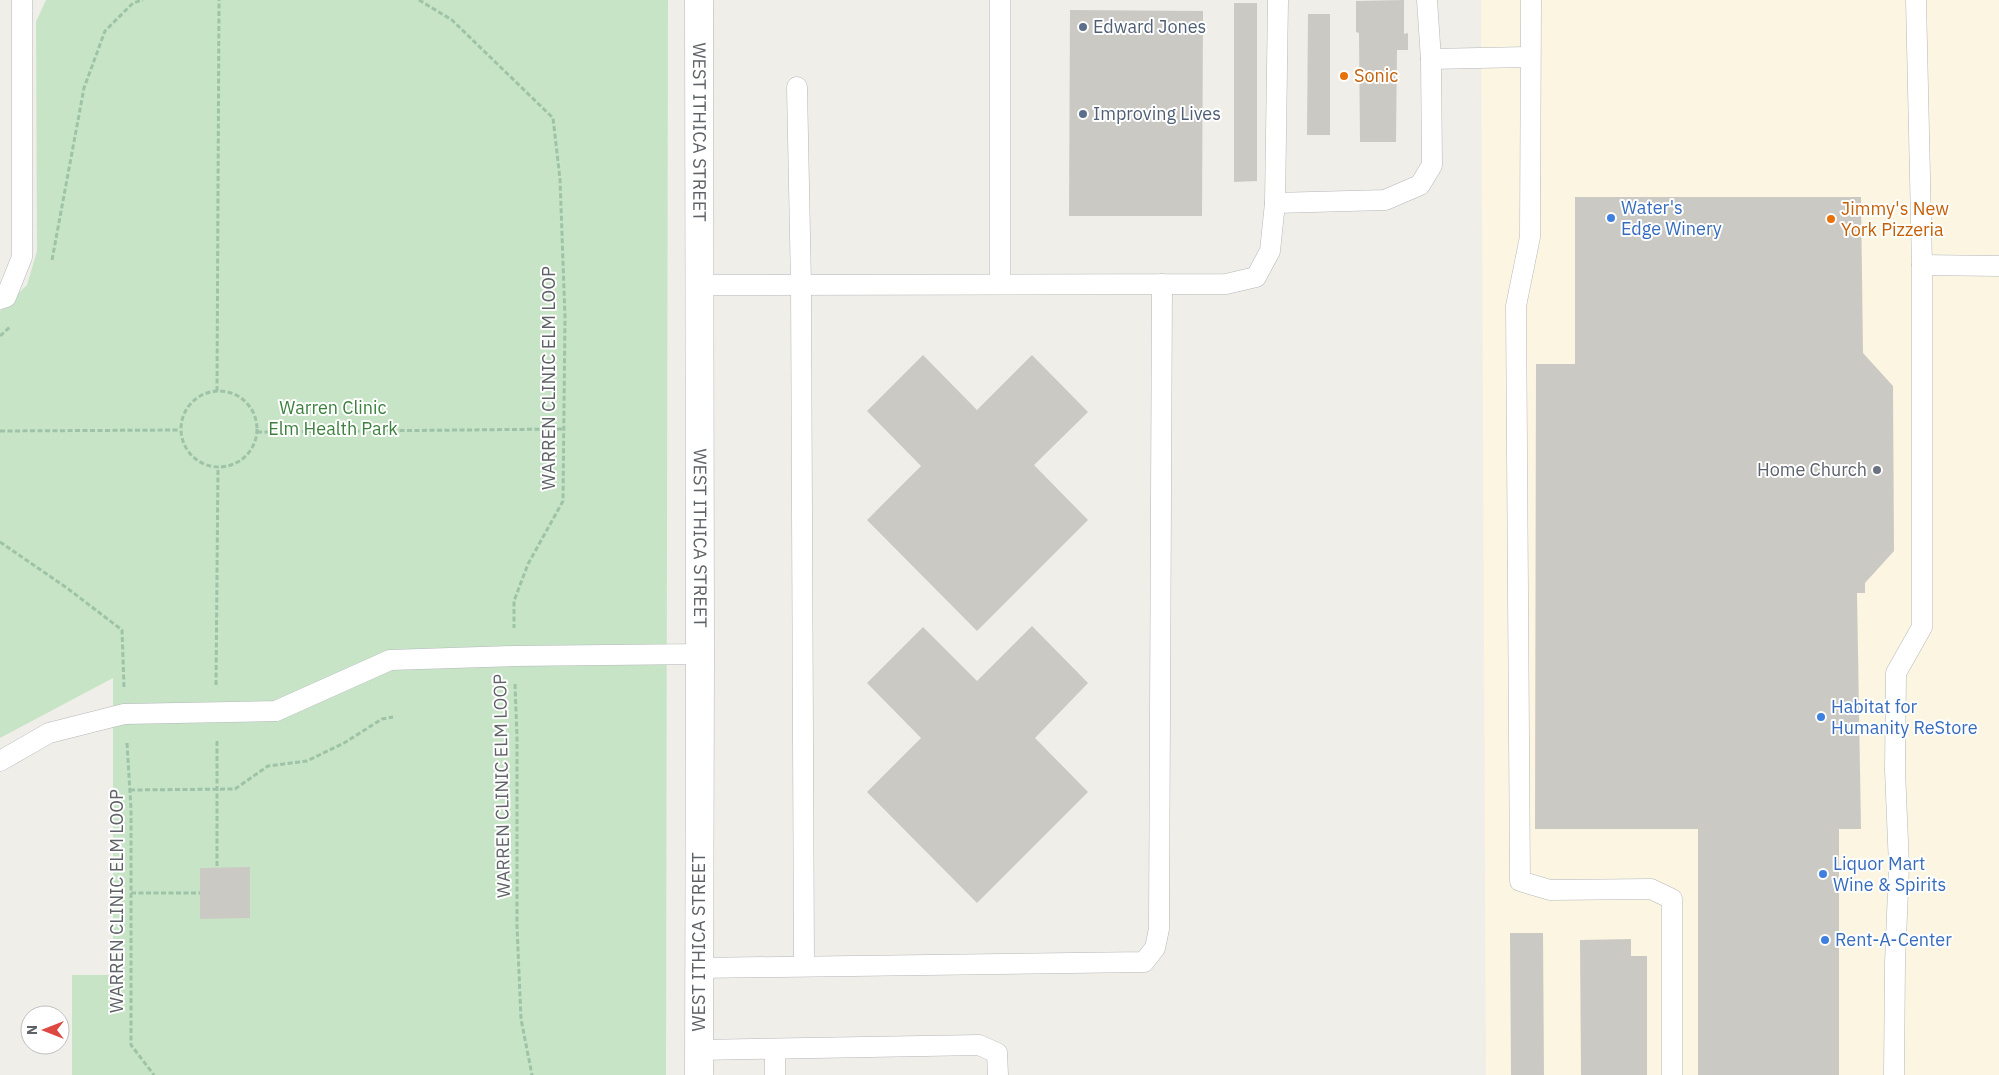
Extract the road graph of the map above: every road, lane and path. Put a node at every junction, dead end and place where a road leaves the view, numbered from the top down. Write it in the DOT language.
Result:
graph roads {
  1 [pos="22,0"];
  2 [pos="143,0"];
  3 [pos="219,0"];
  4 [pos="419,0"];
  5 [pos="699,0"];
  6 [pos="1000,0"];
  7 [pos="1278,0"];
  8 [pos="1428,0"];
  9 [pos="1531,0"];
  10 [pos="1916,0"];
  11 [pos="1530,57"];
  12 [pos="1431,59"];
  13 [pos="797,87"];
  14 [pos="1276,203"];
  15 [pos="52,263"];
  16 [pos="1922,265"];
  17 [pos="1999,266"];
  18 [pos="801,284"];
  19 [pos="1000,284"];
  20 [pos="1162,284"];
  21 [pos="699,285"];
  22 [pos="0,299"];
  23 [pos="13,324"];
  24 [pos="0,336"];
  25 [pos="217,392"];
  26 [pos="564,429"];
  27 [pos="180,430"];
  28 [pos="0,431"];
  29 [pos="257,432"];
  30 [pos="218,468"];
  31 [pos="0,542"];
  32 [pos="700,654"];
  33 [pos="514,656"];
  34 [pos="217,712"];
  35 [pos="124,714"];
  36 [pos="393,717"];
  37 [pos="0,761"];
  38 [pos="130,790"];
  39 [pos="217,790"];
  40 [pos="217,868"];
  41 [pos="200,893"];
  42 [pos="131,894"];
  43 [pos="804,966"];
  44 [pos="698,968"];
  45 [pos="775,1049"];
  46 [pos="699,1062"];
  47 [pos="154,1075"];
  48 [pos="532,1075"];
  49 [pos="775,1075"];
  50 [pos="998,1075"];
  51 [pos="1672,1075"];
  52 [pos="1894,1075"];
  1 -- 22 [label="lane"];
  2 -- 15 [label="path"];
  3 -- 25 [label="path"];
  4 -- 26 [label="path, WARREN CLINIC ELM LOOP"];
  5 -- 21 [label="street, WEST ITHICA STREET"];
  6 -- 19 [label="lane"];
  7 -- 14 [label="lane"];
  8 -- 12 [label="lane"];
  9 -- 11 [label="lane"];
  10 -- 16 [label="lane"];
  11 -- 12 [label="lane"];
  11 -- 51 [label="lane"];
  12 -- 14 [label="lane"];
  13 -- 18 [label="lane"];
  14 -- 20 [label="lane"];
  16 -- 17 [label="lane"];
  16 -- 52 [label="lane"];
  18 -- 19 [label="lane"];
  18 -- 21 [label="lane"];
  18 -- 43 [label="lane"];
  19 -- 20 [label="lane"];
  20 -- 43 [label="lane"];
  21 -- 32 [label="street, WEST ITHICA STREET"];
  23 -- 24 [label="path"];
  25 -- 27 [label="path"];
  25 -- 29 [label="path"];
  26 -- 29 [label="path"];
  26 -- 33 [label="path, WARREN CLINIC ELM LOOP"];
  27 -- 28 [label="path"];
  27 -- 30 [label="path"];
  29 -- 30 [label="path"];
  30 -- 34 [label="path"];
  31 -- 35 [label="path, WARREN CLINIC ELM LOOP"];
  32 -- 33 [label="lane"];
  32 -- 44 [label="street, WEST ITHICA STREET"];
  33 -- 34 [label="lane"];
  33 -- 48 [label="path, WARREN CLINIC ELM LOOP"];
  34 -- 35 [label="lane"];
  34 -- 39 [label="path"];
  35 -- 37 [label="lane"];
  35 -- 38 [label="path, WARREN CLINIC ELM LOOP"];
  36 -- 39 [label="path"];
  38 -- 39 [label="path"];
  38 -- 42 [label="path, WARREN CLINIC ELM LOOP"];
  39 -- 40 [label="path"];
  41 -- 42 [label="path"];
  42 -- 47 [label="path, WARREN CLINIC ELM LOOP"];
  43 -- 44 [label="lane"];
  44 -- 46 [label="street, WEST ITHICA STREET"];
  45 -- 46 [label="lane"];
  45 -- 49 [label="lane"];
  45 -- 50 [label="lane"];
}
